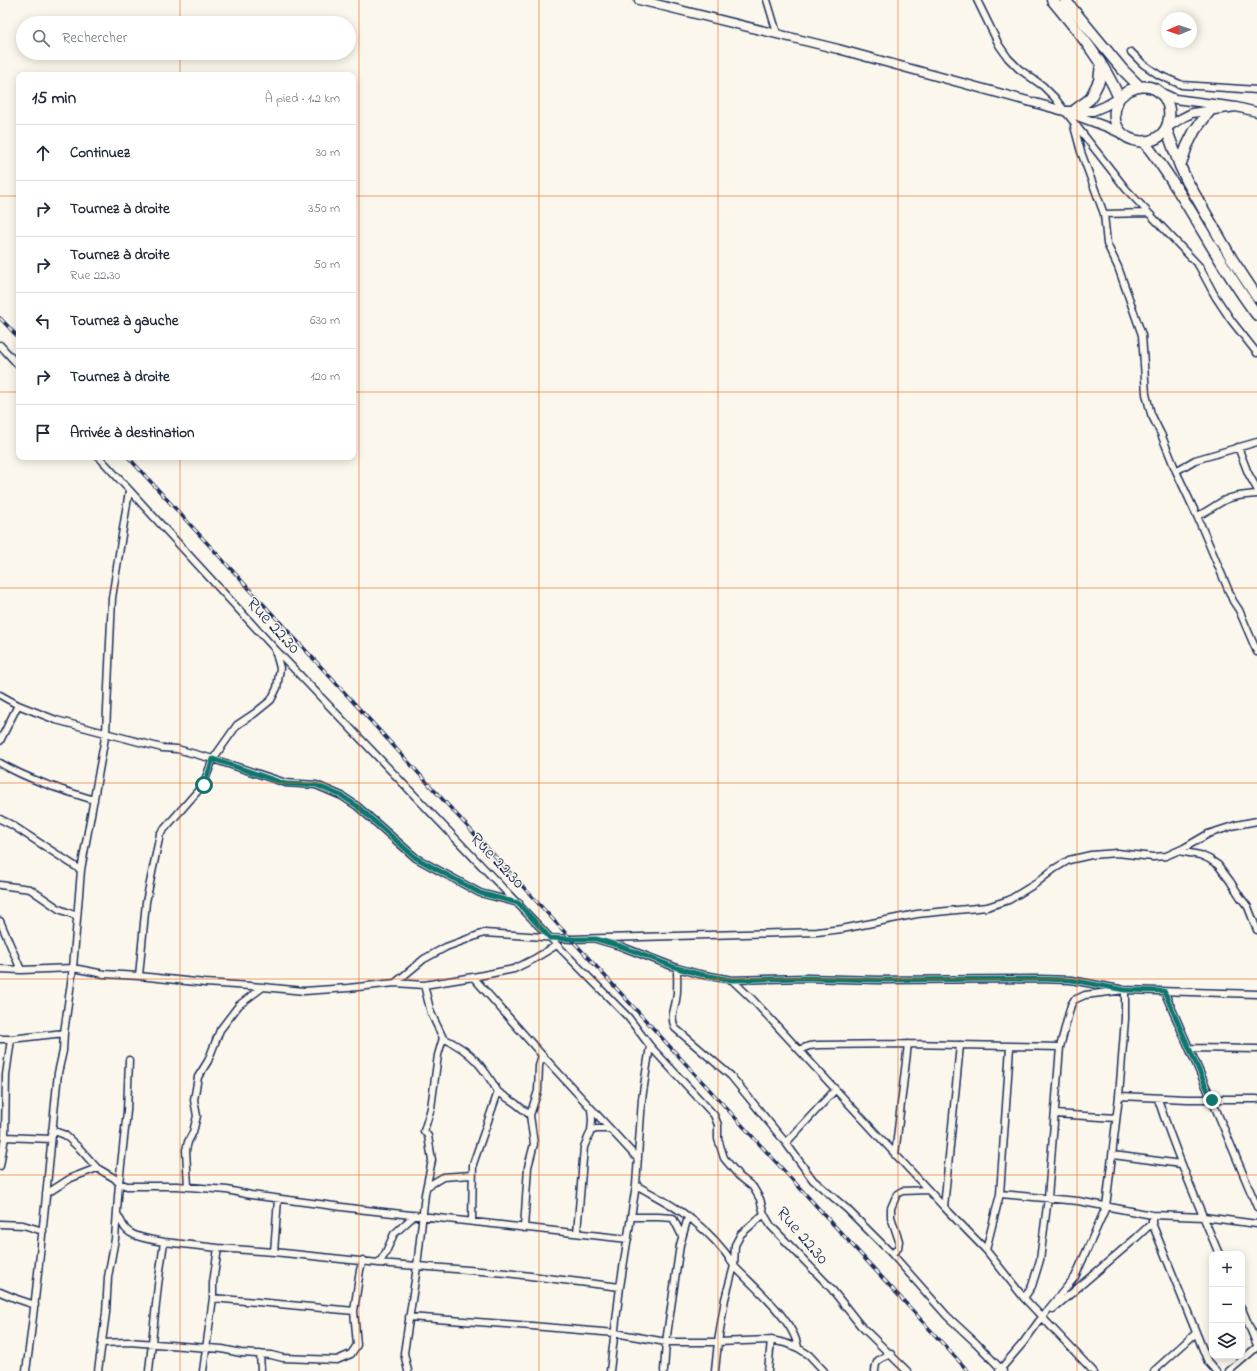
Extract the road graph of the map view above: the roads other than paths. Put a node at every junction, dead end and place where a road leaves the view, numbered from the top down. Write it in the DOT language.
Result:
graph roads {
  1 [pos="639,0"];
  2 [pos="767,0"];
  3 [pos="977,0"];
  4 [pos="1052,0"];
  5 [pos="1065,0"];
  6 [pos="776,33"];
  7 [pos="1131,52"];
  8 [pos="1101,64"];
  9 [pos="1139,86"];
  10 [pos="1257,90"];
  11 [pos="1158,92"];
  12 [pos="1119,98"];
  13 [pos="1236,107"];
  14 [pos="1075,110"];
  15 [pos="1064,111"];
  16 [pos="1209,112"];
  17 [pos="1257,112"];
  18 [pos="1073,124"];
  19 [pos="1166,128"];
  20 [pos="1125,136"];
  21 [pos="1144,142"];
  22 [pos="1180,166"];
  23 [pos="1148,213"];
  24 [pos="1104,214"];
  25 [pos="1257,297"];
  26 [pos="1257,315"];
  27 [pos="0,345"];
  28 [pos="1257,353"];
  29 [pos="16,363"];
  30 [pos="1257,442"];
  31 [pos="1238,447"];
  32 [pos="102,460"];
  33 [pos="1176,471"];
  34 [pos="1257,489"];
  35 [pos="129,491"];
  36 [pos="1257,494"];
  37 [pos="1197,516"];
  38 [pos="275,649"];
  39 [pos="1257,652"];
  40 [pos="0,695"];
  41 [pos="18,705"];
  42 [pos="106,732"];
  43 [pos="0,741"];
  44 [pos="213,759"];
  45 [pos="0,763"];
  46 [pos="94,800"];
  47 [pos="0,819"];
  48 [pos="1257,821"];
  49 [pos="1179,851"];
  50 [pos="81,870"];
  51 [pos="0,885"];
  52 [pos="518,903"];
  53 [pos="77,916"];
  54 [pos="0,921"];
  55 [pos="1257,930"];
  56 [pos="550,938"];
  57 [pos="596,939"];
  58 [pos="557,945"];
  59 [pos="73,968"];
  60 [pos="677,968"];
  61 [pos="0,969"];
  62 [pos="21,970"];
  63 [pos="139,976"];
  64 [pos="473,977"];
  65 [pos="732,980"];
  66 [pos="395,983"];
  67 [pos="424,985"];
  68 [pos="263,987"];
  69 [pos="1125,990"];
  70 [pos="1164,991"];
  71 [pos="1257,994"];
  72 [pos="64,1033"];
  73 [pos="443,1038"];
  74 [pos="0,1039"];
  75 [pos="11,1039"];
  76 [pos="908,1044"];
  77 [pos="960,1045"];
  78 [pos="650,1046"];
  79 [pos="1010,1047"];
  80 [pos="1060,1047"];
  81 [pos="1190,1048"];
  82 [pos="1257,1049"];
  83 [pos="799,1050"];
  84 [pos="542,1055"];
  85 [pos="129,1060"];
  86 [pos="835,1090"];
  87 [pos="498,1092"];
  88 [pos="1119,1096"];
  89 [pos="1158,1098"];
  90 [pos="1257,1099"];
  91 [pos="1212,1100"];
  92 [pos="591,1109"];
  93 [pos="1055,1114"];
  94 [pos="530,1116"];
  95 [pos="1116,1118"];
  96 [pos="610,1129"];
  97 [pos="52,1130"];
  98 [pos="591,1131"];
  99 [pos="5,1137"];
  100 [pos="51,1139"];
  101 [pos="786,1143"];
  102 [pos="895,1155"];
  103 [pos="1113,1155"];
  104 [pos="638,1159"];
  105 [pos="1181,1164"];
  106 [pos="0,1166"];
  107 [pos="97,1168"];
  108 [pos="472,1175"];
  109 [pos="119,1183"];
  110 [pos="636,1185"];
  111 [pos="428,1186"];
  112 [pos="188,1187"];
  113 [pos="928,1190"];
  114 [pos="46,1194"];
  115 [pos="1000,1194"];
  116 [pos="1048,1198"];
  117 [pos="278,1199"];
  118 [pos="1256,1199"];
  119 [pos="944,1207"];
  120 [pos="1106,1207"];
  121 [pos="1257,1207"];
  122 [pos="117,1214"];
  123 [pos="764,1214"];
  124 [pos="415,1215"];
  125 [pos="1152,1215"];
  126 [pos="423,1216"];
  127 [pos="631,1217"];
  128 [pos="688,1217"];
  129 [pos="1204,1217"];
  130 [pos="472,1221"];
  131 [pos="1152,1223"];
  132 [pos="0,1224"];
  133 [pos="1257,1224"];
  134 [pos="524,1228"];
  135 [pos="43,1231"];
  136 [pos="577,1233"];
  137 [pos="682,1237"];
  138 [pos="628,1239"];
  139 [pos="164,1242"];
  140 [pos="218,1248"];
  141 [pos="986,1250"];
  142 [pos="1218,1251"];
  143 [pos="274,1252"];
  144 [pos="892,1254"];
  145 [pos="363,1260"];
  146 [pos="379,1263"];
  147 [pos="734,1266"];
  148 [pos="418,1267"];
  149 [pos="620,1287"];
  150 [pos="0,1292"];
  151 [pos="213,1298"];
  152 [pos="1024,1298"];
  153 [pos="35,1305"];
  154 [pos="354,1311"];
  155 [pos="1245,1316"];
  156 [pos="409,1317"];
  157 [pos="1042,1317"];
  158 [pos="1196,1333"];
  159 [pos="615,1334"];
  160 [pos="771,1340"];
  161 [pos="666,1342"];
  162 [pos="718,1342"];
  163 [pos="102,1343"];
  164 [pos="152,1344"];
  165 [pos="1257,1346"];
  166 [pos="205,1348"];
  167 [pos="798,1348"];
  168 [pos="260,1354"];
  169 [pos="891,1354"];
  170 [pos="818,1368"];
  171 [pos="1001,1370"];
  172 [pos="26,1371"];
  173 [pos="98,1371"];
  174 [pos="149,1371"];
  175 [pos="203,1371"];
  176 [pos="261,1371"];
  177 [pos="408,1371"];
  178 [pos="610,1371"];
  179 [pos="664,1371"];
  180 [pos="715,1371"];
  181 [pos="768,1371"];
  182 [pos="824,1371"];
  183 [pos="875,1371"];
  184 [pos="906,1371"];
  185 [pos="1093,1371"];
  186 [pos="1154,1371"];
  187 [pos="1216,1371"];
  188 [pos="1229,1371"];
  1 -- 6 [label="street"];
  2 -- 6 [label="street"];
  3 -- 15 [label="street"];
  4 -- 8 [label="main road"];
  5 -- 9 [label="main road"];
  6 -- 15 [label="street"];
  7 -- 10 [label="street"];
  8 -- 12 [label="main road"];
  8 -- 14 [label="main road"];
  9 -- 11 [label="main road"];
  9 -- 12 [label="main road"];
  11 -- 13 [label="street"];
  11 -- 19 [label="main road"];
  12 -- 14 [label="street"];
  12 -- 20 [label="main road"];
  13 -- 16 [label="street"];
  13 -- 17 [label="street"];
  14 -- 15 [label="street"];
  15 -- 18 [label="street"];
  15 -- 20 [label="street"];
  16 -- 19 [label="street"];
  16 -- 22 [label="main road"];
  18 -- 23 [label="street"];
  18 -- 24 [label="street"];
  19 -- 21 [label="main road"];
  19 -- 22 [label="main road"];
  20 -- 21 [label="main road"];
  21 -- 26 [label="main road"];
  22 -- 25 [label="main road"];
  23 -- 24 [label="street"];
  23 -- 28 [label="street"];
  24 -- 33 [label="street"];
  27 -- 29 [label="street"];
  30 -- 31 [label="street"];
  31 -- 33 [label="street"];
  31 -- 34 [label="street"];
  32 -- 35 [label="street, Rue 22.30"];
  33 -- 37 [label="street"];
  35 -- 38 [label="street, Rue 22.30"];
  35 -- 42 [label="street"];
  36 -- 37 [label="street"];
  37 -- 39 [label="street"];
  38 -- 44 [label="street"];
  38 -- 52 [label="street, Rue 22.30"];
  40 -- 41 [label="street"];
  41 -- 42 [label="street"];
  41 -- 43 [label="street"];
  42 -- 44 [label="street"];
  42 -- 46 [label="street"];
  44 -- 52 [label="street"];
  44 -- 63 [label="street"];
  45 -- 46 [label="street"];
  46 -- 50 [label="street"];
  47 -- 50 [label="street"];
  48 -- 49 [label="street"];
  49 -- 55 [label="street"];
  49 -- 57 [label="street"];
  50 -- 53 [label="street"];
  51 -- 53 [label="street"];
  52 -- 56 [label="street, Rue 22.30"];
  53 -- 59 [label="street"];
  54 -- 62 [label="street"];
  56 -- 57 [label="street"];
  56 -- 58 [label="street, Rue 22.30"];
  56 -- 66 [label="street"];
  57 -- 60 [label="street"];
  58 -- 64 [label="street"];
  58 -- 78 [label="street, Rue 22.30"];
  59 -- 62 [label="street"];
  59 -- 63 [label="street"];
  59 -- 72 [label="street"];
  60 -- 65 [label="street"];
  60 -- 101 [label="street"];
  61 -- 62 [label="street"];
  63 -- 68 [label="street"];
  64 -- 67 [label="street"];
  64 -- 84 [label="street"];
  65 -- 69 [label="street"];
  65 -- 83 [label="street"];
  66 -- 67 [label="street"];
  66 -- 68 [label="street"];
  67 -- 73 [label="street"];
  68 -- 112 [label="street"];
  69 -- 70 [label="street"];
  69 -- 80 [label="street"];
  69 -- 88 [label="street"];
  70 -- 71 [label="street"];
  70 -- 81 [label="street"];
  72 -- 75 [label="street"];
  72 -- 97 [label="street"];
  73 -- 87 [label="street"];
  73 -- 111 [label="street"];
  74 -- 75 [label="street"];
  75 -- 99 [label="street"];
  76 -- 77 [label="street"];
  76 -- 83 [label="street"];
  76 -- 102 [label="street"];
  77 -- 79 [label="street"];
  77 -- 119 [label="street"];
  78 -- 104 [label="street"];
  78 -- 123 [label="street, Rue 22.30"];
  79 -- 80 [label="street"];
  79 -- 115 [label="street"];
  80 -- 93 [label="street"];
  81 -- 82 [label="street"];
  81 -- 91 [label="street"];
  83 -- 86 [label="street"];
  84 -- 92 [label="street"];
  84 -- 94 [label="street"];
  85 -- 109 [label="street"];
  86 -- 101 [label="street"];
  86 -- 102 [label="street"];
  87 -- 94 [label="street"];
  87 -- 108 [label="street"];
  88 -- 89 [label="street"];
  88 -- 95 [label="street"];
  89 -- 91 [label="street"];
  89 -- 105 [label="street"];
  90 -- 91 [label="street"];
  91 -- 118 [label="street"];
  92 -- 96 [label="street"];
  92 -- 98 [label="street"];
  93 -- 95 [label="street"];
  93 -- 116 [label="street"];
  94 -- 134 [label="street"];
  95 -- 103 [label="street"];
  96 -- 98 [label="street"];
  96 -- 104 [label="street"];
  97 -- 100 [label="street"];
  97 -- 107 [label="street"];
  98 -- 136 [label="street"];
  99 -- 100 [label="street"];
  99 -- 106 [label="street"];
  100 -- 114 [label="street"];
  101 -- 144 [label="street"];
  102 -- 113 [label="street"];
  103 -- 105 [label="street"];
  103 -- 120 [label="street"];
  104 -- 110 [label="street"];
  105 -- 129 [label="street"];
  107 -- 109 [label="street"];
  107 -- 114 [label="street"];
  108 -- 111 [label="street"];
  108 -- 130 [label="street"];
  109 -- 112 [label="street"];
  109 -- 122 [label="street"];
  110 -- 127 [label="street"];
  110 -- 128 [label="street"];
  111 -- 126 [label="street"];
  112 -- 117 [label="street"];
  113 -- 119 [label="street"];
  113 -- 144 [label="street"];
  114 -- 135 [label="street"];
  115 -- 116 [label="street"];
  115 -- 141 [label="street"];
  116 -- 120 [label="street"];
  116 -- 152 [label="street"];
  117 -- 124 [label="street"];
  117 -- 143 [label="street"];
  118 -- 121 [label="street"];
  119 -- 141 [label="street"];
  120 -- 125 [label="street"];
  120 -- 157 [label="street"];
  122 -- 139 [label="street"];
  122 -- 163 [label="street"];
  123 -- 147 [label="street"];
  123 -- 169 [label="street, Rue 22.30"];
  124 -- 126 [label="street"];
  124 -- 146 [label="street"];
  125 -- 129 [label="street"];
  125 -- 131 [label="street"];
  126 -- 130 [label="street"];
  126 -- 148 [label="street"];
  127 -- 137 [label="street"];
  127 -- 138 [label="street"];
  128 -- 137 [label="street"];
  128 -- 147 [label="street"];
  129 -- 133 [label="street"];
  129 -- 142 [label="street"];
  130 -- 134 [label="street"];
  131 -- 157 [label="street"];
  131 -- 158 [label="street"];
  132 -- 135 [label="street"];
  134 -- 136 [label="street"];
  135 -- 153 [label="street"];
  136 -- 138 [label="street"];
  137 -- 161 [label="street"];
  138 -- 149 [label="street"];
  139 -- 140 [label="street"];
  139 -- 164 [label="street"];
  140 -- 143 [label="street"];
  140 -- 151 [label="street"];
  141 -- 152 [label="street"];
  143 -- 145 [label="street"];
  144 -- 171 [label="street"];
  145 -- 146 [label="street"];
  145 -- 154 [label="street"];
  146 -- 148 [label="street"];
  147 -- 162 [label="street"];
  147 -- 167 [label="street"];
  148 -- 149 [label="street"];
  148 -- 156 [label="street"];
  149 -- 159 [label="street"];
  150 -- 153 [label="street"];
  151 -- 154 [label="street"];
  151 -- 166 [label="street"];
  152 -- 157 [label="street"];
  153 -- 172 [label="street"];
  154 -- 168 [label="street"];
  155 -- 165 [label="street"];
  156 -- 159 [label="street"];
  156 -- 177 [label="street"];
  157 -- 171 [label="street"];
  157 -- 185 [label="street"];
  158 -- 186 [label="street"];
  158 -- 187 [label="street"];
  159 -- 161 [label="street"];
  159 -- 178 [label="street"];
  160 -- 162 [label="street"];
  160 -- 167 [label="street"];
  160 -- 181 [label="street"];
  161 -- 162 [label="street"];
  161 -- 179 [label="street"];
  162 -- 180 [label="street"];
  163 -- 164 [label="street"];
  163 -- 173 [label="street"];
  164 -- 166 [label="street"];
  164 -- 174 [label="street"];
  165 -- 188 [label="street"];
  166 -- 168 [label="street"];
  166 -- 175 [label="street"];
  167 -- 170 [label="street"];
  168 -- 176 [label="street"];
  169 -- 183 [label="street"];
  169 -- 184 [label="street, Rue 22.30"];
  170 -- 182 [label="street"];
}
